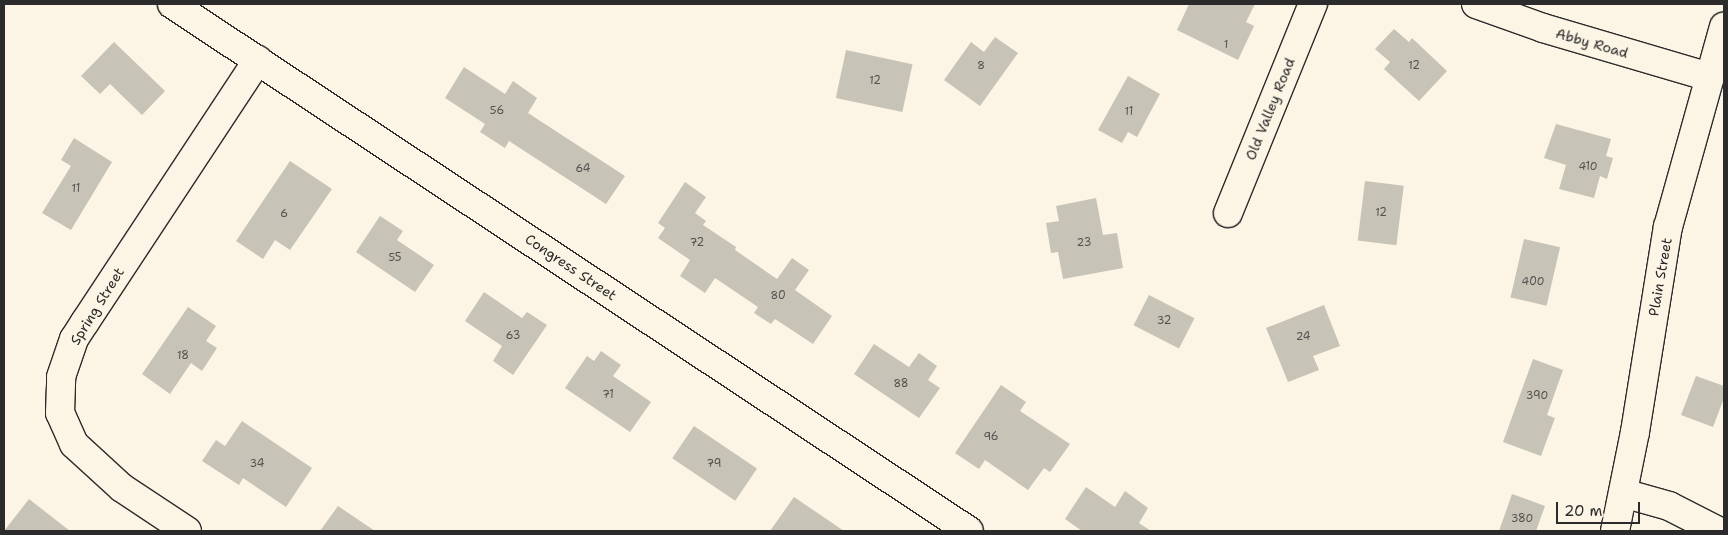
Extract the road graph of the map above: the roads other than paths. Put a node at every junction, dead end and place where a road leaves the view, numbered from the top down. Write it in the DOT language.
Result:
graph roads {
  1 [pos="172,4"];
  2 [pos="1313,4"];
  3 [pos="1476,4"];
  4 [pos="1724,27"];
  5 [pos="258,60"];
  6 [pos="1710,77"];
  7 [pos="1228,214"];
  8 [pos="1623,493"];
  9 [pos="187,531"];
  10 [pos="969,531"];
  11 [pos="1614,531"];
  12 [pos="1718,531"];
  1 -- 5 [label="street, Congress Street"];
  2 -- 7 [label="street, Old Valley Road"];
  3 -- 6 [label="street, Abby Road"];
  4 -- 6 [label="street, Plain Street"];
  5 -- 9 [label="street, Spring Street"];
  5 -- 10 [label="street, Congress Street"];
  6 -- 8 [label="street, Plain Street"];
  8 -- 11 [label="street, Plain Street"];
  8 -- 12 [label="street"];
}
